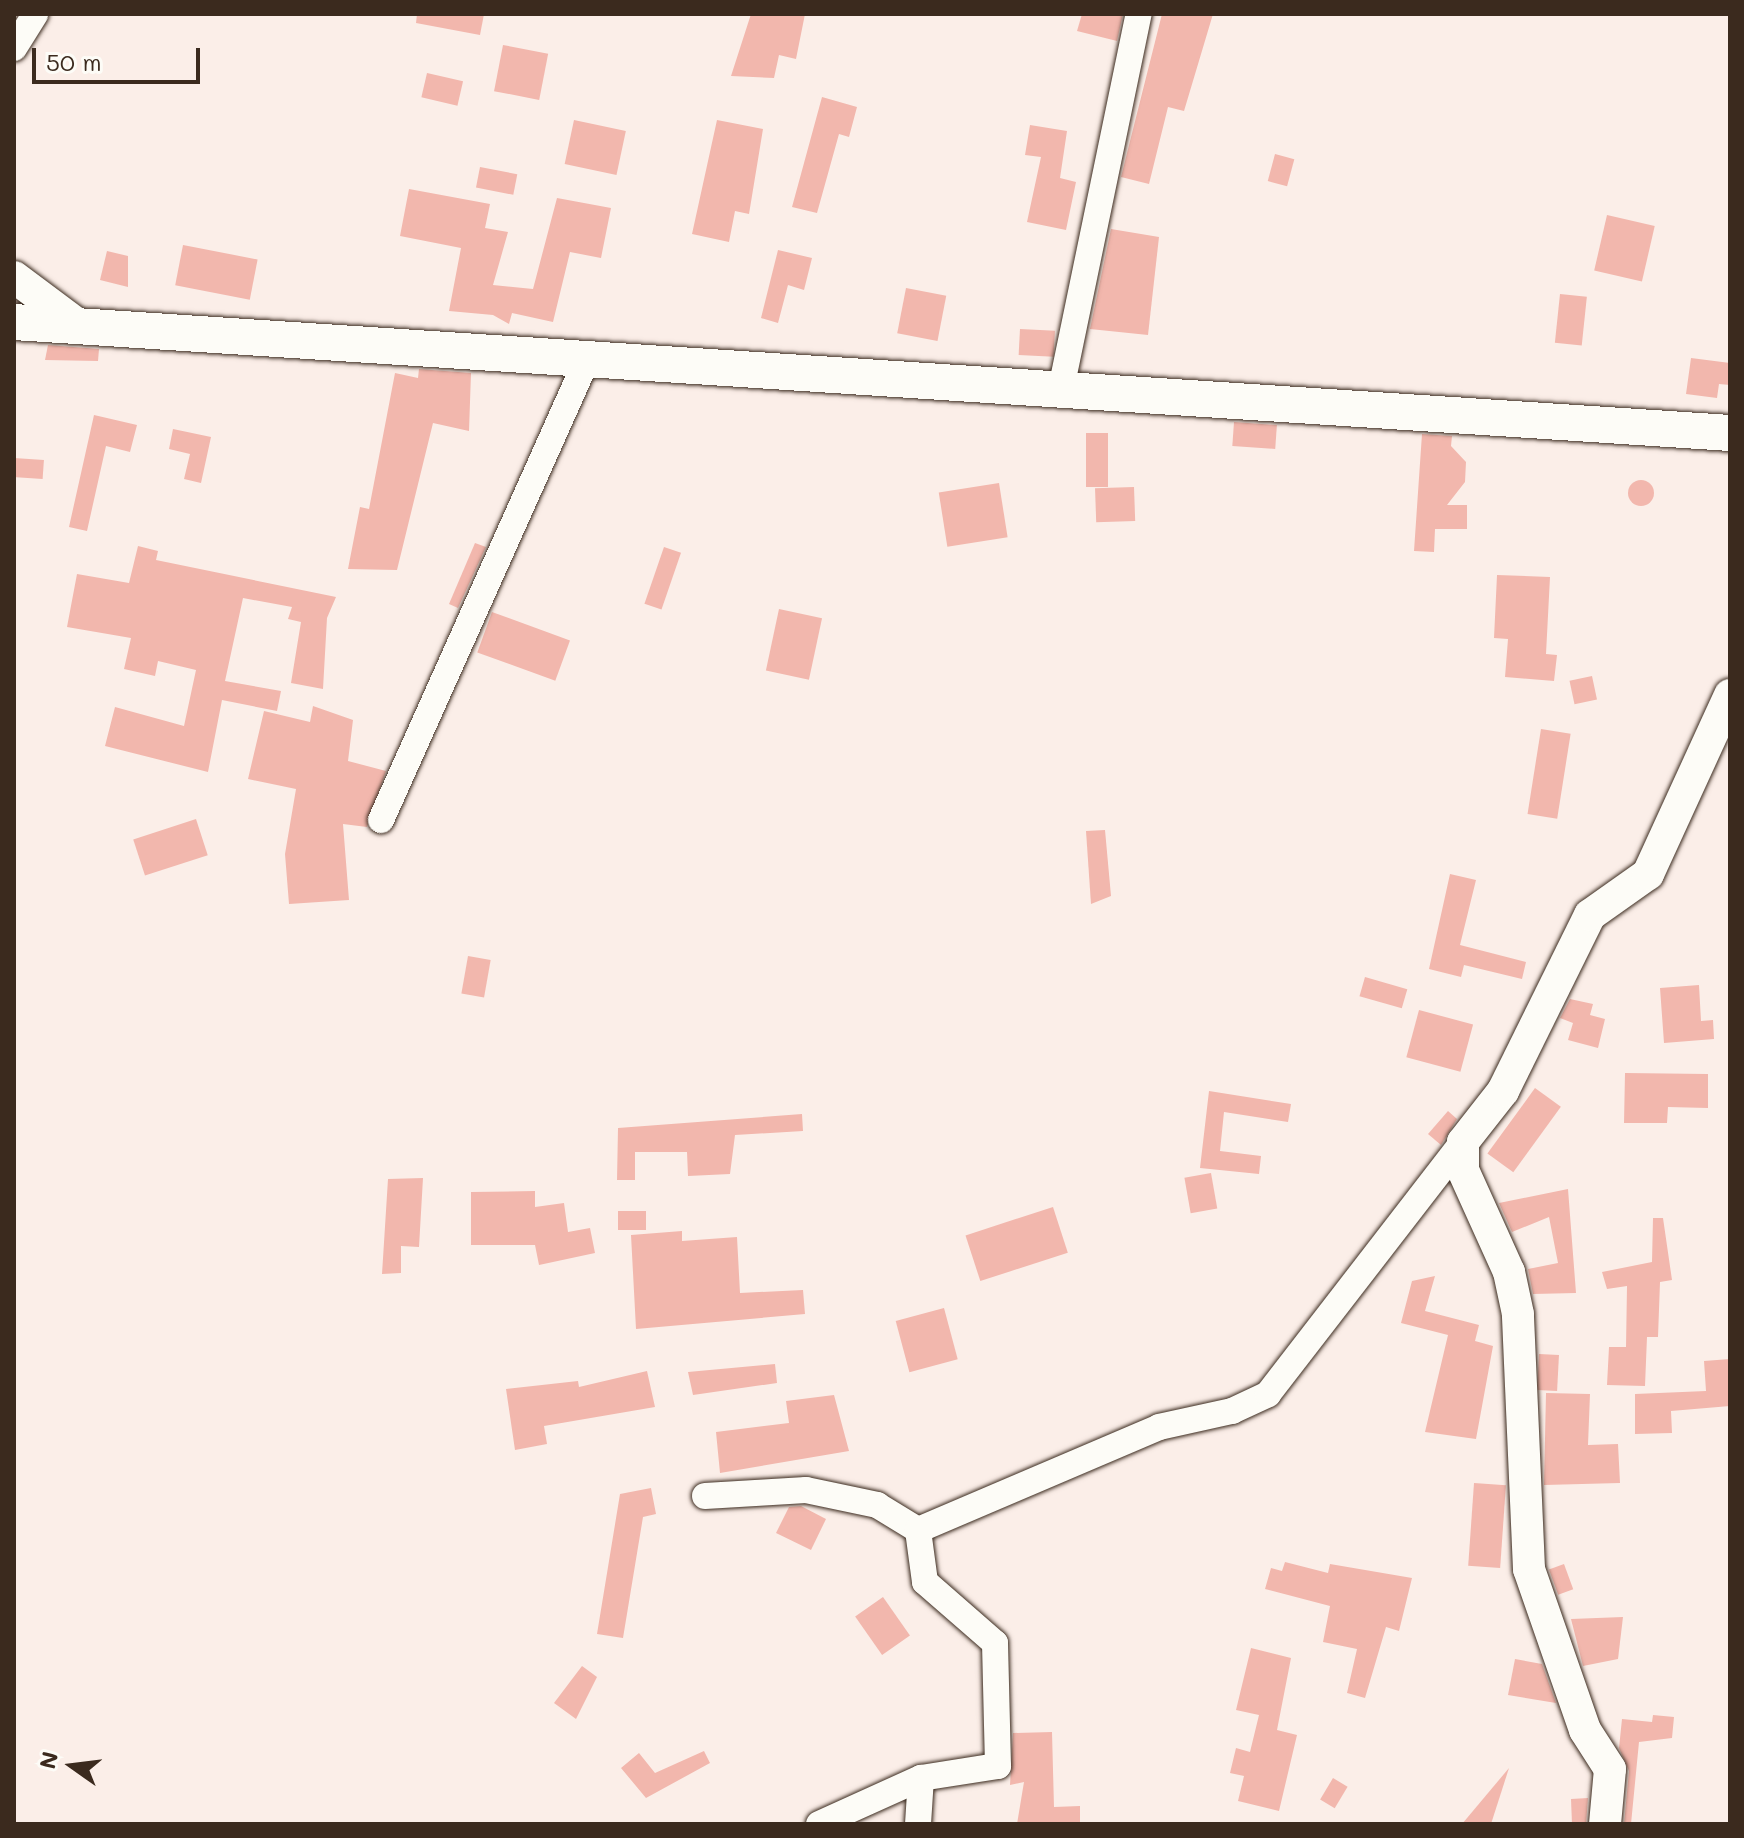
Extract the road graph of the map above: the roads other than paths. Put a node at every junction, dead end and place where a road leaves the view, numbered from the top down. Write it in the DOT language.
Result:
graph roads {
  1 [pos="35,14"];
  2 [pos="1139,14"];
  3 [pos="14,48"];
  4 [pos="14,277"];
  5 [pos="73,321"];
  6 [pos="14,322"];
  7 [pos="585,364"];
  8 [pos="1061,389"];
  9 [pos="1730,433"];
  10 [pos="1730,695"];
  11 [pos="381,820"];
  12 [pos="1463,1142"];
  13 [pos="705,1496"];
  14 [pos="918,1530"];
  15 [pos="921,1778"];
  16 [pos="819,1824"];
  17 [pos="918,1824"];
  18 [pos="1605,1824"];
  1 -- 3 [label="street"];
  2 -- 8 [label="street"];
  4 -- 5 [label="street"];
  5 -- 6 [label="main road"];
  5 -- 7 [label="main road"];
  7 -- 8 [label="main road"];
  7 -- 11 [label="street"];
  8 -- 9 [label="main road"];
  10 -- 12 [label="street"];
  12 -- 14 [label="street"];
  12 -- 18 [label="street"];
  13 -- 14 [label="street"];
  14 -- 15 [label="street"];
  15 -- 16 [label="street"];
  15 -- 17 [label="street"];
}
